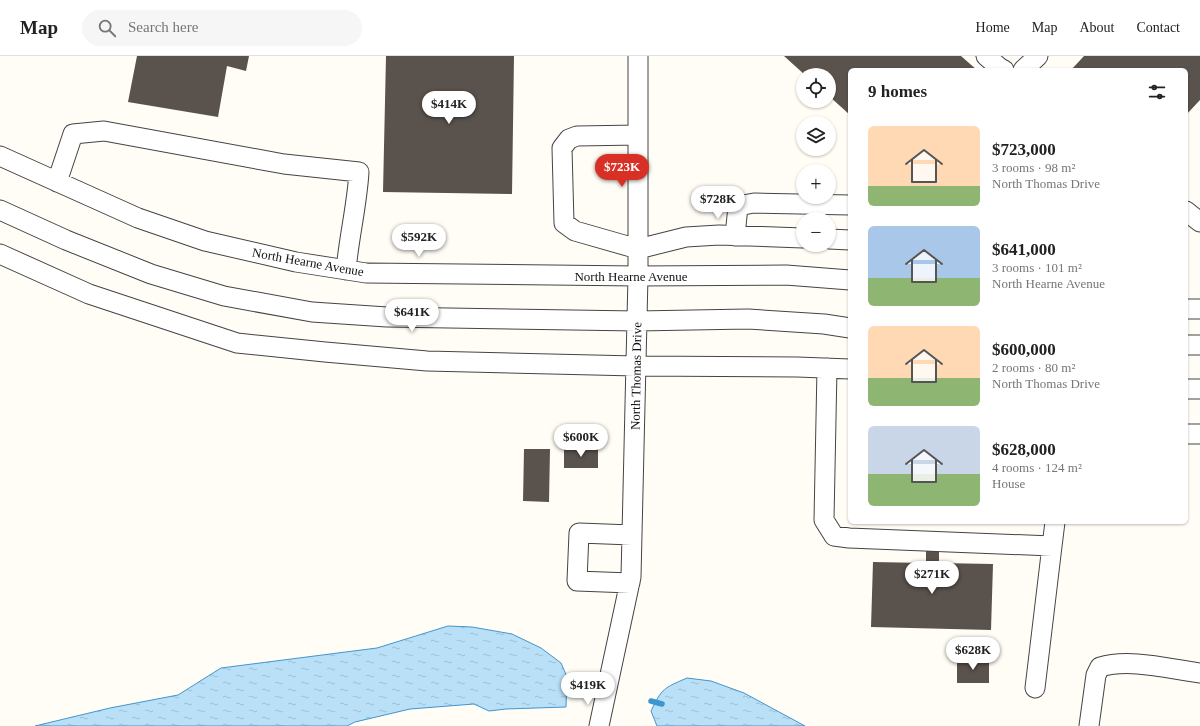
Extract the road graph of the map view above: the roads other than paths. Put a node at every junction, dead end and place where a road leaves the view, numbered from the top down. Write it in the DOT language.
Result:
graph roads {
  1 [pos="638,56"];
  2 [pos="986,56"];
  3 [pos="1038,56"];
  4 [pos="1000,68"];
  5 [pos="1025,68"];
  6 [pos="638,135"];
  7 [pos="0,156"];
  8 [pos="57,182"];
  9 [pos="848,205"];
  10 [pos="0,210"];
  11 [pos="1188,213"];
  12 [pos="1200,222"];
  13 [pos="735,236"];
  14 [pos="796,238"];
  15 [pos="836,239"];
  16 [pos="848,240"];
  17 [pos="638,249"];
  18 [pos="0,254"];
  19 [pos="346,270"];
  20 [pos="638,276"];
  21 [pos="848,280"];
  22 [pos="1188,309"];
  23 [pos="1200,309"];
  24 [pos="637,321"];
  25 [pos="848,328"];
  26 [pos="1188,345"];
  27 [pos="1200,345"];
  28 [pos="636,366"];
  29 [pos="827,368"];
  30 [pos="848,369"];
  31 [pos="1188,389"];
  32 [pos="1200,389"];
  33 [pos="1188,434"];
  34 [pos="1200,434"];
  35 [pos="1055,524"];
  36 [pos="632,534"];
  37 [pos="1052,546"];
  38 [pos="630,583"];
  39 [pos="1200,674"];
  40 [pos="1035,688"];
  41 [pos="599,726"];
  42 [pos="1092,726"];
  1 -- 6 [label="street, North Thomas Drive"];
  2 -- 4 [label="street"];
  3 -- 5 [label="street"];
  6 -- 17 [label="street, North Thomas Drive"];
  6 -- 17 [label="street"];
  7 -- 8 [label="street, North Hearne Avenue"];
  8 -- 19 [label="street, North Hearne Avenue"];
  8 -- 19 [label="street"];
  9 -- 13 [label="street"];
  10 -- 24 [label="street"];
  11 -- 12 [label="street"];
  13 -- 14 [label="street"];
  13 -- 17 [label="street"];
  15 -- 16 [label="street"];
  17 -- 20 [label="street, North Thomas Drive"];
  18 -- 28 [label="street"];
  19 -- 20 [label="street, North Hearne Avenue"];
  20 -- 21 [label="street, North Hearne Avenue"];
  20 -- 24 [label="street, North Thomas Drive"];
  22 -- 23 [label="street"];
  24 -- 25 [label="street"];
  24 -- 28 [label="street, North Thomas Drive"];
  26 -- 27 [label="street"];
  28 -- 29 [label="street"];
  28 -- 36 [label="street, North Thomas Drive"];
  29 -- 30 [label="street"];
  29 -- 37 [label="street"];
  31 -- 32 [label="street"];
  33 -- 34 [label="street"];
  35 -- 37 [label="street"];
  36 -- 38 [label="street, North Thomas Drive"];
  36 -- 38 [label="street"];
  37 -- 40 [label="street"];
  38 -- 41 [label="street, North Thomas Drive"];
  39 -- 42 [label="street"];
}
